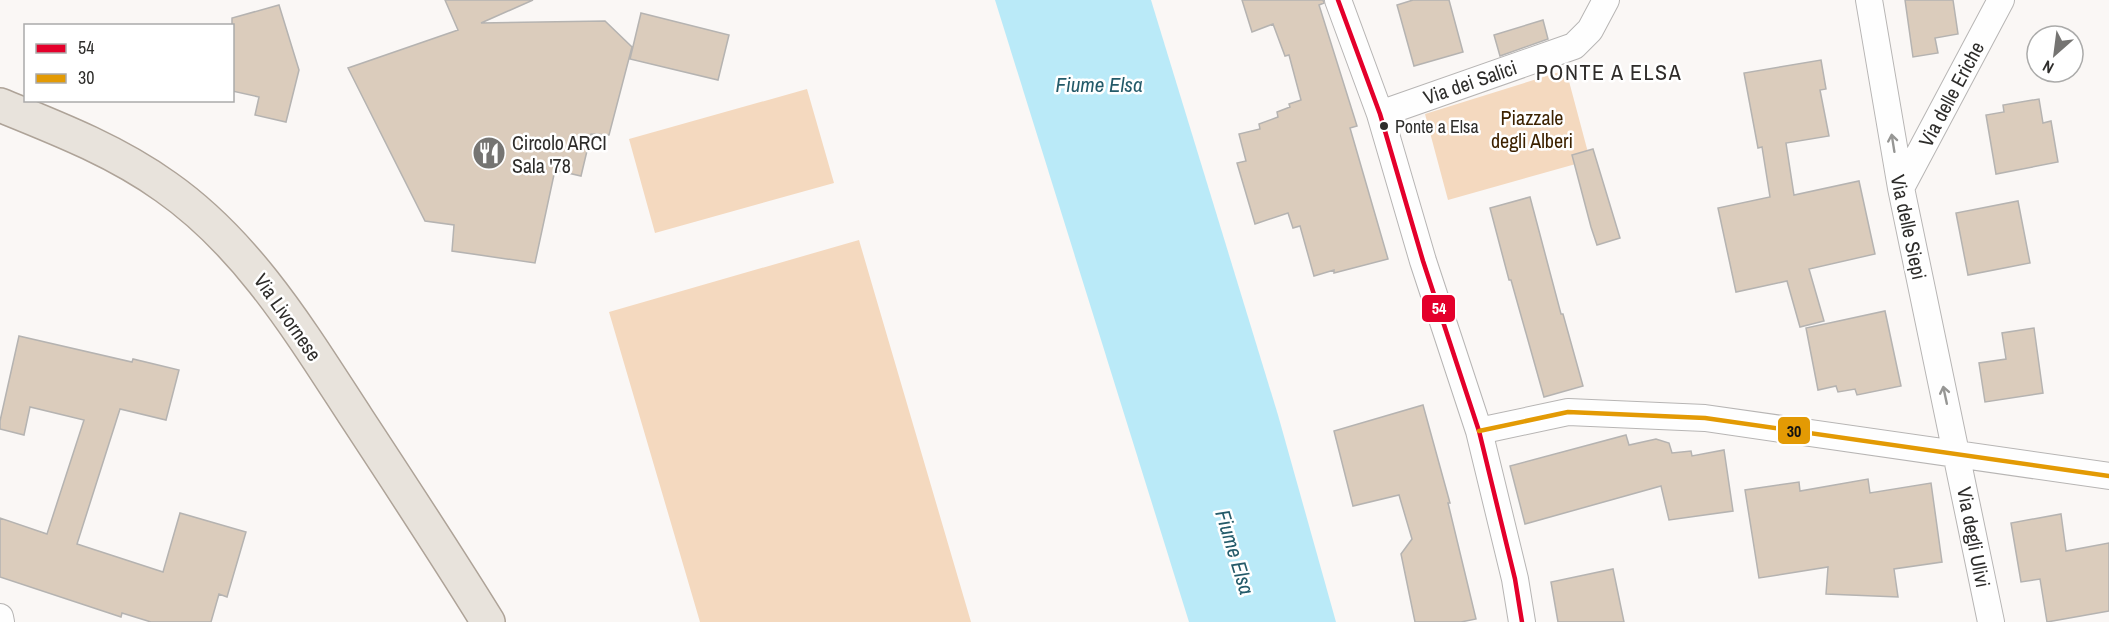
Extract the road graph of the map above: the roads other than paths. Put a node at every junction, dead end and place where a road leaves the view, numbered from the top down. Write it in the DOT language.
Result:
graph roads {
  1 [pos="1338,0"];
  2 [pos="1606,0"];
  3 [pos="1869,0"];
  4 [pos="2001,0"];
  5 [pos="0,105"];
  6 [pos="1380,114"];
  7 [pos="1901,188"];
  8 [pos="1479,431"];
  9 [pos="1957,453"];
  10 [pos="2109,476"];
  11 [pos="0,617"];
  12 [pos="1,622"];
  13 [pos="488,622"];
  14 [pos="1522,622"];
  15 [pos="1991,622"];
  1 -- 6 [label="street"];
  2 -- 6 [label="street, Via dei Salici"];
  7 -- 3 [label="street, Via delle Siepi, one-way"];
  4 -- 7 [label="street, Via delle Eriche"];
  5 -- 13 [label="main road, Via Livornese"];
  6 -- 8 [label="street"];
  9 -- 7 [label="street, Via delle Siepi, one-way"];
  8 -- 9 [label="street"];
  8 -- 14 [label="street"];
  9 -- 10 [label="street"];
  9 -- 15 [label="street, Via degli Ulivi"];
  11 -- 12 [label="street"];
}
